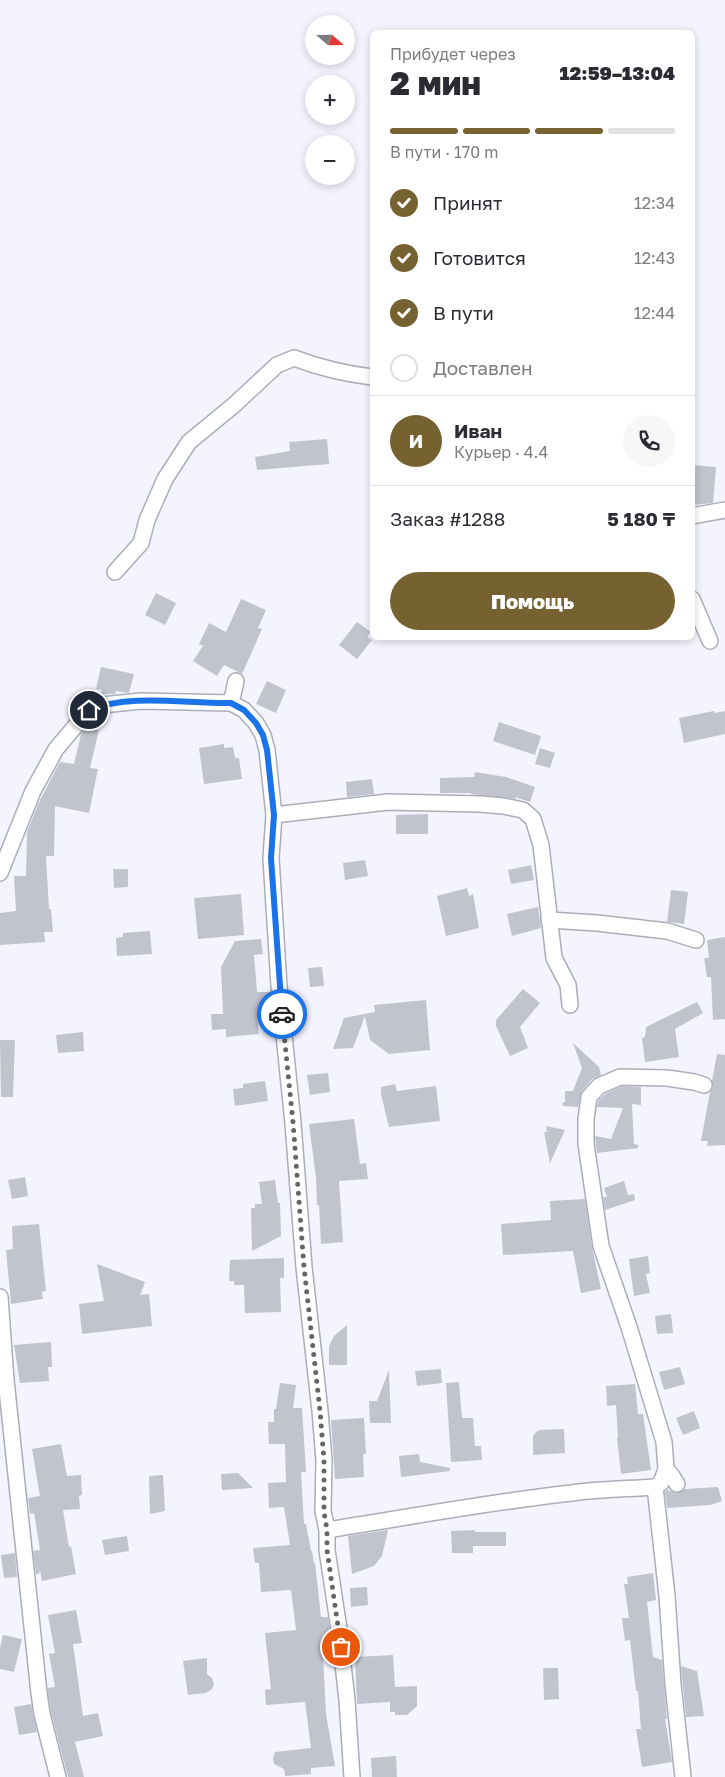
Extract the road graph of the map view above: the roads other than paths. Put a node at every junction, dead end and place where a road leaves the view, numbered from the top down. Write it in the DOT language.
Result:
graph roads {
  1 [pos="370,377"];
  2 [pos="725,510"];
  3 [pos="695,517"];
  4 [pos="115,572"];
  5 [pos="695,607"];
  6 [pos="710,641"];
  7 [pos="236,680"];
  8 [pos="231,703"];
  9 [pos="274,815"];
  10 [pos="0,873"];
  11 [pos="549,920"];
  12 [pos="696,940"];
  13 [pos="570,1004"];
  14 [pos="704,1085"];
  15 [pos="0,1297"];
  16 [pos="666,1469"];
  17 [pos="677,1484"];
  18 [pos="656,1487"];
  19 [pos="327,1530"];
  20 [pos="58,1777"];
  21 [pos="352,1777"];
  22 [pos="683,1777"];
  1 -- 4 [label="street"];
  2 -- 3 [label="street"];
  5 -- 6 [label="street"];
  7 -- 8 [label="street"];
  8 -- 9 [label="street"];
  8 -- 10 [label="street"];
  9 -- 11 [label="street"];
  9 -- 19 [label="street"];
  11 -- 12 [label="street"];
  11 -- 13 [label="street"];
  14 -- 16 [label="street"];
  15 -- 20 [label="street"];
  16 -- 17 [label="street"];
  16 -- 18 [label="street"];
  18 -- 19 [label="street"];
  18 -- 22 [label="street"];
  19 -- 21 [label="street"];
}
